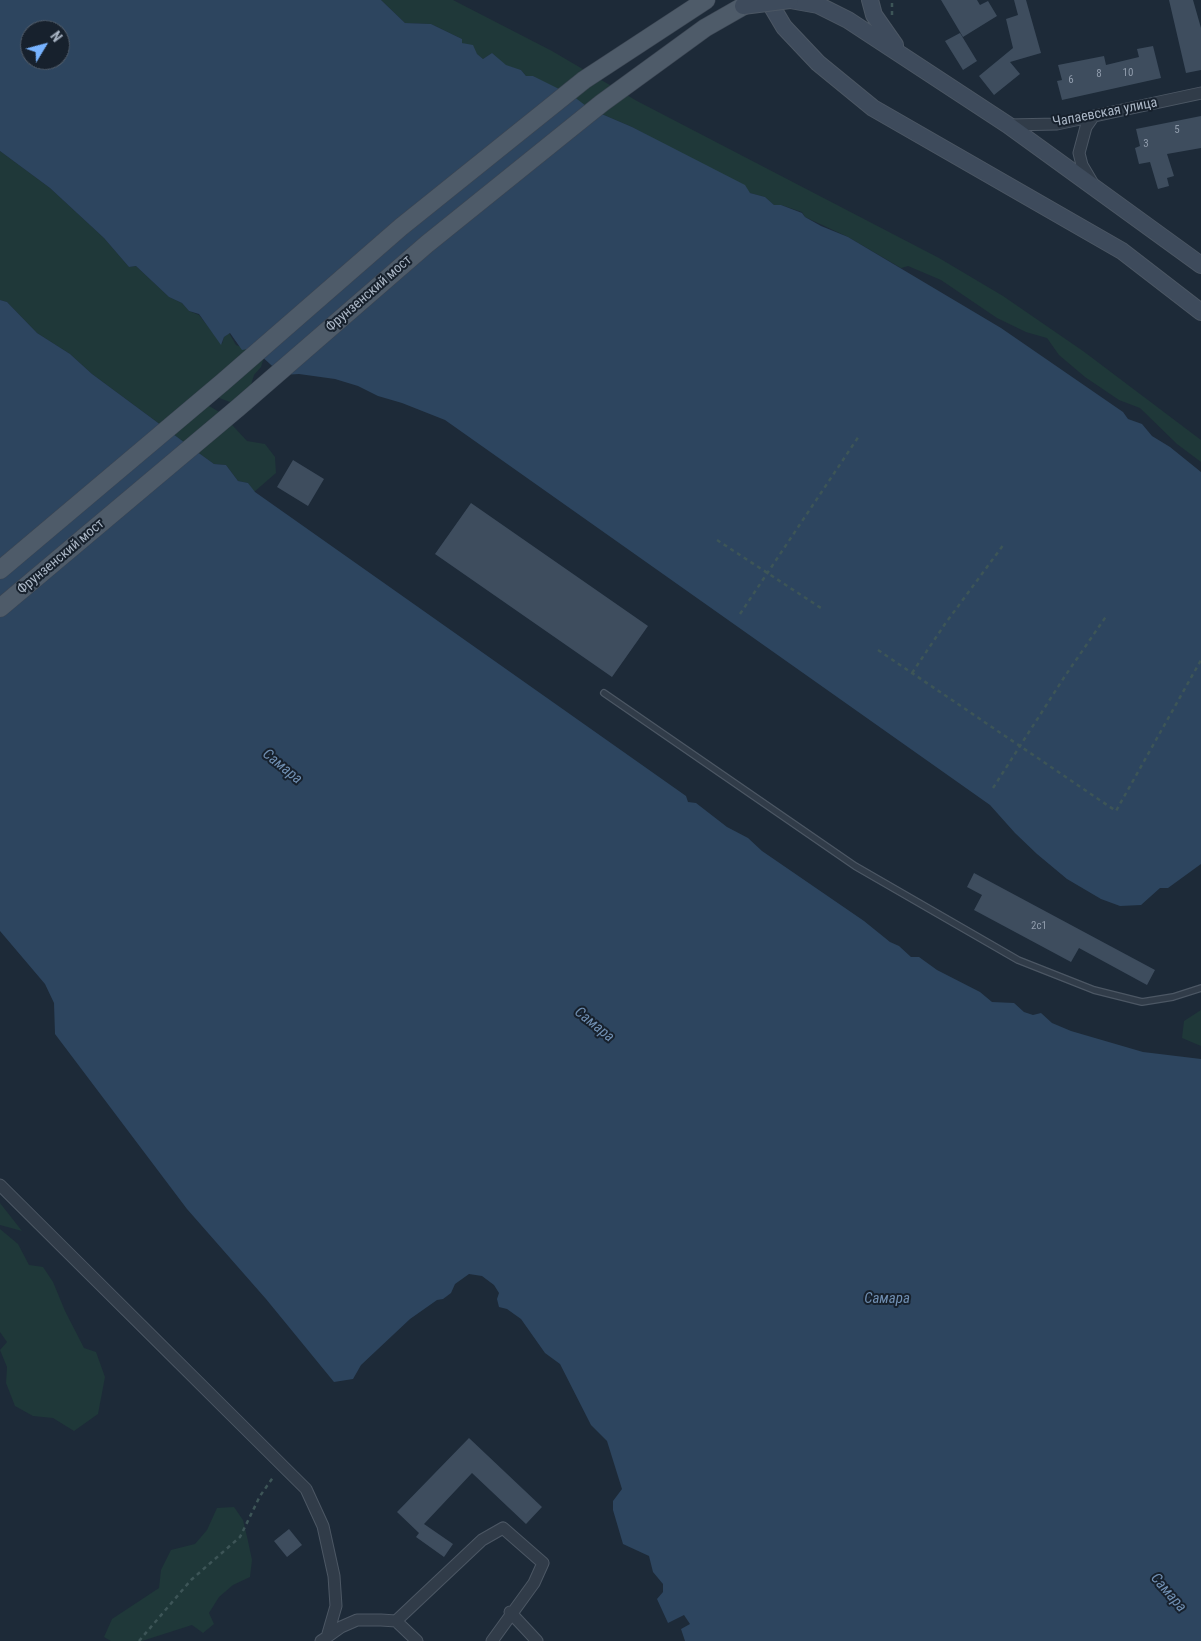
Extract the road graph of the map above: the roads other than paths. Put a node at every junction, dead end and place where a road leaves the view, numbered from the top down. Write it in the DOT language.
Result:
graph roads {
  1 [pos="706,0"];
  2 [pos="768,0"];
  3 [pos="790,0"];
  4 [pos="870,0"];
  5 [pos="749,3"];
  6 [pos="902,55"];
  7 [pos="1201,93"];
  8 [pos="1093,117"];
  9 [pos="1008,125"];
  10 [pos="1096,187"];
  11 [pos="1201,265"];
  12 [pos="1201,312"];
  13 [pos="0,570"];
  14 [pos="0,608"];
  15 [pos="604,693"];
  16 [pos="1201,988"];
  17 [pos="0,1185"];
  18 [pos="510,1612"];
  19 [pos="396,1621"];
  20 [pos="324,1639"];
  21 [pos="417,1641"];
  22 [pos="492,1641"];
  23 [pos="537,1641"];
  1 -- 13 [label="main road"];
  2 -- 12 [label="main road"];
  3 -- 5 [label="main road, bridge"];
  3 -- 6 [label="main road"];
  4 -- 6 [label="main road"];
  5 -- 14 [label="main road, Фрунзенский мост"];
  6 -- 9 [label="main road"];
  7 -- 8 [label="street, Чапаевская улица"];
  8 -- 9 [label="street, Чапаевская улица"];
  8 -- 10 [label="street"];
  9 -- 10 [label="main road"];
  10 -- 11 [label="main road"];
  15 -- 16 [label="lane"];
  17 -- 20 [label="street"];
  18 -- 19 [label="street"];
  18 -- 22 [label="street"];
  18 -- 23 [label="street"];
  19 -- 20 [label="street"];
  19 -- 21 [label="street"];
}
